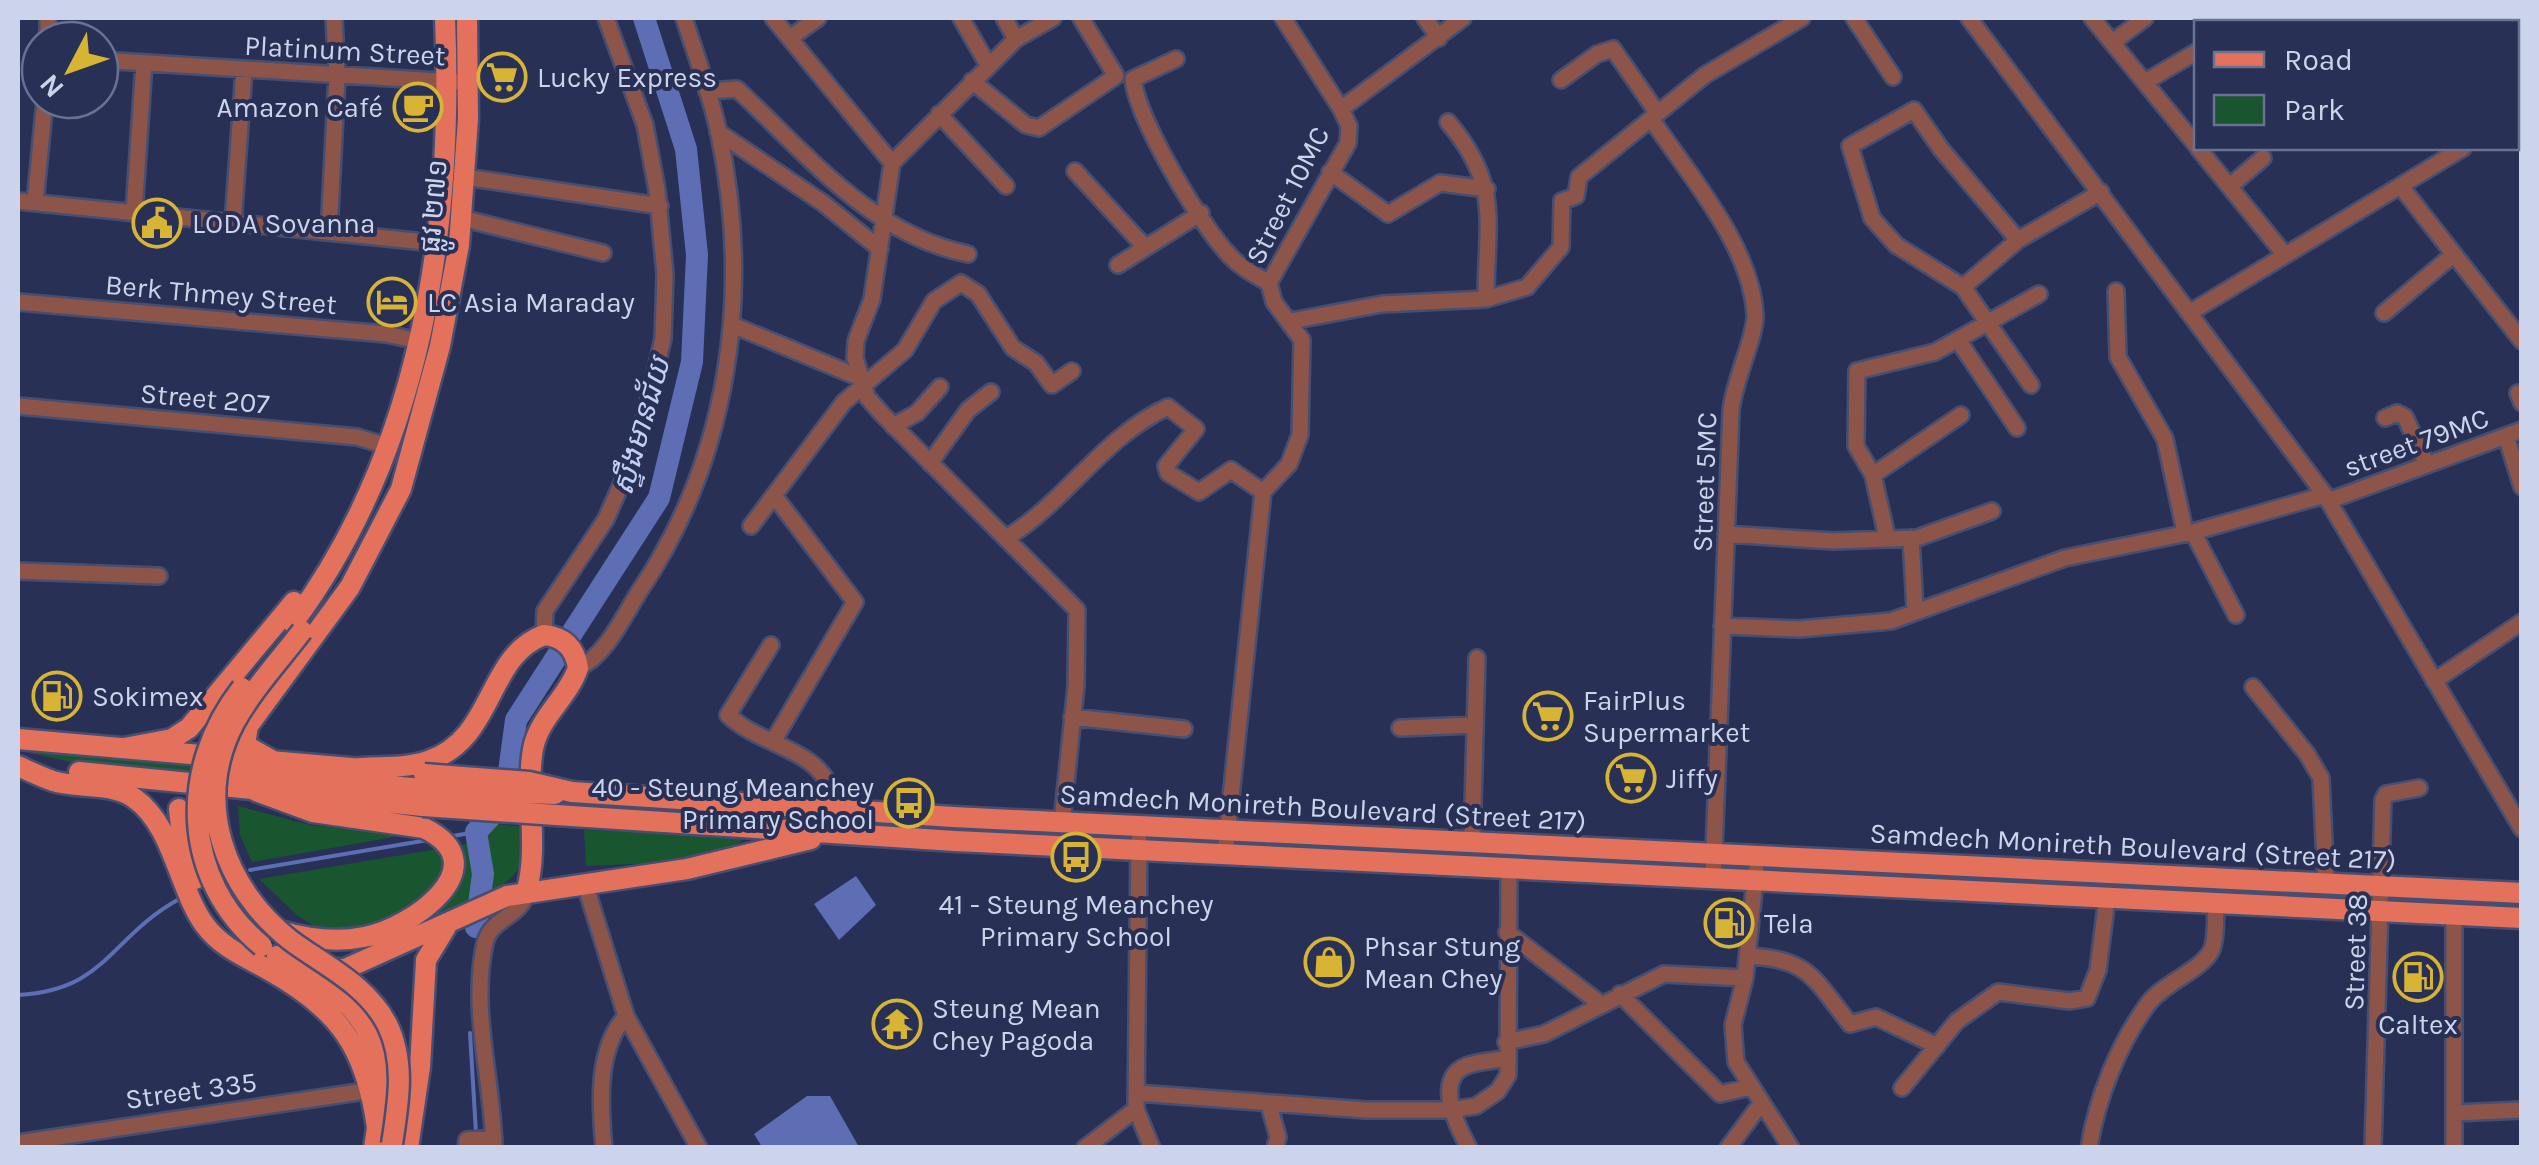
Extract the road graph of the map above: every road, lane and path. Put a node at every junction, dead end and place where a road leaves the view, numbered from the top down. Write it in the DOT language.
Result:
graph roads {
  1 [pos="334,18"];
  2 [pos="444,18"];
  3 [pos="467,18"];
  4 [pos="606,18"];
  5 [pos="684,18"];
  6 [pos="773,18"];
  7 [pos="818,18"];
  8 [pos="961,18"];
  9 [pos="1004,18"];
  10 [pos="1053,18"];
  11 [pos="1081,18"];
  12 [pos="1284,18"];
  13 [pos="1425,18"];
  14 [pos="1463,18"];
  15 [pos="1802,18"];
  16 [pos="1854,18"];
  17 [pos="2092,18"];
  18 [pos="2145,18"];
  19 [pos="1972,19"];
  20 [pos="790,38"];
  21 [pos="1439,38"];
  22 [pos="1016,39"];
  23 [pos="2113,42"];
  24 [pos="2194,53"];
  25 [pos="1176,59"];
  26 [pos="120,61"];
  27 [pos="144,63"];
  28 [pos="988,65"];
  29 [pos="244,70"];
  30 [pos="337,76"];
  31 [pos="1893,77"];
  32 [pos="1124,78"];
  33 [pos="1561,80"];
  34 [pos="446,81"];
  35 [pos="972,81"];
  36 [pos="468,82"];
  37 [pos="2146,82"];
  38 [pos="707,90"];
  39 [pos="1341,109"];
  40 [pos="939,114"];
  41 [pos="1654,116"];
  42 [pos="43,120"];
  43 [pos="1448,122"];
  44 [pos="718,132"];
  45 [pos="2194,142"];
  46 [pos="2201,150"];
  47 [pos="2460,150"];
  48 [pos="2264,158"];
  49 [pos="892,163"];
  50 [pos="1075,171"];
  51 [pos="1330,172"];
  52 [pos="465,177"];
  53 [pos="1006,186"];
  54 [pos="2230,186"];
  55 [pos="2402,188"];
  56 [pos="1487,189"];
  57 [pos="2101,192"];
  58 [pos="18,202"];
  59 [pos="35,203"];
  60 [pos="660,206"];
  61 [pos="134,213"];
  62 [pos="1200,213"];
  63 [pos="461,218"];
  64 [pos="884,220"];
  65 [pos="233,223"];
  66 [pos="329,232"];
  67 [pos="2018,240"];
  68 [pos="435,243"];
  69 [pos="1144,246"];
  70 [pos="880,249"];
  71 [pos="603,253"];
  72 [pos="968,254"];
  73 [pos="2285,254"];
  74 [pos="2454,254"];
  75 [pos="1118,265"];
  76 [pos="1269,283"];
  77 [pos="1963,287"];
  78 [pos="2116,291"];
  79 [pos="2040,294"];
  80 [pos="1486,299"];
  81 [pos="18,302"];
  82 [pos="2191,312"];
  83 [pos="2384,313"];
  84 [pos="1291,321"];
  85 [pos="1986,324"];
  86 [pos="735,326"];
  87 [pos="1958,340"];
  88 [pos="418,341"];
  89 [pos="2522,341"];
  90 [pos="1072,371"];
  91 [pos="860,382"];
  92 [pos="2031,386"];
  93 [pos="940,387"];
  94 [pos="991,392"];
  95 [pos="18,406"];
  96 [pos="1961,415"];
  97 [pos="2385,418"];
  98 [pos="893,426"];
  99 [pos="2017,428"];
  100 [pos="2514,433"];
  101 [pos="387,446"];
  102 [pos="408,454"];
  103 [pos="930,463"];
  104 [pos="2427,465"];
  105 [pos="1874,475"];
  106 [pos="2522,487"];
  107 [pos="1263,492"];
  108 [pos="776,498"];
  109 [pos="2326,498"];
  110 [pos="1992,511"];
  111 [pos="751,526"];
  112 [pos="2189,532"];
  113 [pos="1726,534"];
  114 [pos="1008,537"];
  115 [pos="1886,537"];
  116 [pos="1911,538"];
  117 [pos="18,571"];
  118 [pos="159,576"];
  119 [pos="1914,609"];
  120 [pos="2236,615"];
  121 [pos="2522,622"];
  122 [pos="1722,626"];
  123 [pos="298,627"];
  124 [pos="545,635"];
  125 [pos="770,645"];
  126 [pos="1477,658"];
  127 [pos="578,667"];
  128 [pos="2434,681"];
  129 [pos="2253,687"];
  130 [pos="1072,717"];
  131 [pos="1475,725"];
  132 [pos="1184,728"];
  133 [pos="1400,728"];
  134 [pos="18,739"];
  135 [pos="774,740"];
  136 [pos="124,748"];
  137 [pos="273,761"];
  138 [pos="18,765"];
  139 [pos="351,768"];
  140 [pos="234,772"];
  141 [pos="2420,788"];
  142 [pos="424,790"];
  143 [pos="256,792"];
  144 [pos="179,808"];
  145 [pos="835,810"];
  146 [pos="1062,822"];
  147 [pos="1140,826"];
  148 [pos="2522,829"];
  149 [pos="1226,830"];
  150 [pos="834,834"];
  151 [pos="1472,842"];
  152 [pos="1139,850"];
  153 [pos="1225,854"];
  154 [pos="1714,854"];
  155 [pos="1757,856"];
  156 [pos="1509,868"];
  157 [pos="1712,878"];
  158 [pos="1756,880"];
  159 [pos="2326,883"];
  160 [pos="585,884"];
  161 [pos="2383,886"];
  162 [pos="2522,892"];
  163 [pos="517,893"];
  164 [pos="2108,898"];
  165 [pos="2216,903"];
  166 [pos="2382,911"];
  167 [pos="2454,914"];
  168 [pos="458,918"];
  169 [pos="2522,918"];
  170 [pos="278,930"];
  171 [pos="1507,932"];
  172 [pos="1747,956"];
  173 [pos="269,957"];
  174 [pos="1745,978"];
  175 [pos="1620,994"];
  176 [pos="1602,1005"];
  177 [pos="626,1016"];
  178 [pos="1937,1046"];
  179 [pos="1506,1050"];
  180 [pos="1750,1087"];
  181 [pos="1902,1088"];
  182 [pos="372,1090"];
  183 [pos="1137,1101"];
  184 [pos="1269,1104"];
  185 [pos="1760,1105"];
  186 [pos="1452,1110"];
  187 [pos="2522,1110"];
  188 [pos="2454,1113"];
  189 [pos="74,1140"];
  190 [pos="483,1142"];
  191 [pos="18,1143"];
  192 [pos="389,1143"];
  193 [pos="604,1148"];
  194 [pos="698,1148"];
  195 [pos="1085,1148"];
  196 [pos="1152,1148"];
  197 [pos="1274,1148"];
  198 [pos="1470,1148"];
  199 [pos="1728,1148"];
  200 [pos="1791,1148"];
  201 [pos="2090,1148"];
  202 [pos="2372,1148"];
  203 [pos="2454,1148"];
  1 -- 30 [label="street"];
  2 -- 34 [label="main road, ផ្លូវ ២៧១"];
  3 -- 36 [label="main road, ផ្លូវ ២៧១"];
  4 -- 60 [label="street"];
  5 -- 38 [label="street"];
  6 -- 20 [label="street"];
  7 -- 20 [label="street"];
  8 -- 28 [label="street"];
  9 -- 22 [label="street"];
  10 -- 22 [label="street"];
  11 -- 32 [label="street"];
  12 -- 39 [label="street"];
  13 -- 21 [label="street"];
  14 -- 21 [label="street, Street 10MC"];
  15 -- 41 [label="street"];
  16 -- 31 [label="street"];
  17 -- 23 [label="street"];
  18 -- 23 [label="street"];
  19 -- 57 [label="street"];
  20 -- 49 [label="street"];
  21 -- 39 [label="street, Street 10MC"];
  22 -- 28 [label="street"];
  23 -- 37 [label="street"];
  24 -- 37 [label="street"];
  25 -- 32 [label="street"];
  26 -- 27 [label="street, Platinum Street"];
  27 -- 29 [label="street, Platinum Street"];
  27 -- 61 [label="street"];
  28 -- 35 [label="street"];
  29 -- 30 [label="street, Platinum Street"];
  29 -- 65 [label="street"];
  30 -- 34 [label="street, Platinum Street"];
  30 -- 66 [label="street"];
  32 -- 35 [label="street"];
  32 -- 62 [label="street"];
  33 -- 41 [label="street, Street 5MC"];
  34 -- 36 [label="street, Platinum Street"];
  34 -- 68 [label="main road, ផ្លូវ ២៧១"];
  35 -- 40 [label="street"];
  36 -- 52 [label="main road, ផ្លូវ ២៧១"];
  37 -- 45 [label="street"];
  38 -- 44 [label="street"];
  38 -- 64 [label="street"];
  39 -- 51 [label="street, Street 10MC"];
  40 -- 49 [label="street"];
  40 -- 53 [label="street"];
  41 -- 80 [label="street"];
  41 -- 113 [label="street, Street 5MC"];
  42 -- 59 [label="street"];
  43 -- 56 [label="street"];
  44 -- 70 [label="street"];
  44 -- 86 [label="street"];
  46 -- 54 [label="street"];
  47 -- 55 [label="street"];
  48 -- 54 [label="street"];
  49 -- 64 [label="street"];
  50 -- 69 [label="street"];
  51 -- 56 [label="street"];
  51 -- 76 [label="street, Street 10MC"];
  52 -- 60 [label="street"];
  52 -- 63 [label="main road, ផ្លូវ ២៧១"];
  54 -- 73 [label="street"];
  55 -- 73 [label="street"];
  55 -- 74 [label="street"];
  56 -- 80 [label="street"];
  57 -- 67 [label="street"];
  57 -- 82 [label="street"];
  58 -- 59 [label="street"];
  59 -- 61 [label="street"];
  60 -- 124 [label="street"];
  61 -- 65 [label="street"];
  62 -- 69 [label="street"];
  62 -- 76 [label="street"];
  63 -- 71 [label="street"];
  63 -- 102 [label="main road, ផ្លូវ ២៧១"];
  64 -- 70 [label="street"];
  64 -- 72 [label="street"];
  65 -- 66 [label="street"];
  66 -- 68 [label="street"];
  67 -- 77 [label="street"];
  67 -- 77 [label="street"];
  68 -- 88 [label="main road, ផ្លូវ ២៧១"];
  69 -- 75 [label="street"];
  70 -- 91 [label="street"];
  73 -- 82 [label="street"];
  74 -- 83 [label="street"];
  74 -- 89 [label="street"];
  76 -- 84 [label="street, Street 10MC"];
  77 -- 85 [label="street"];
  78 -- 112 [label="street"];
  79 -- 85 [label="street"];
  80 -- 84 [label="street"];
  81 -- 88 [label="street, Berk Thmey Street"];
  82 -- 109 [label="street"];
  84 -- 107 [label="street, Street 10MC"];
  85 -- 87 [label="street"];
  85 -- 92 [label="street"];
  86 -- 91 [label="street"];
  86 -- 127 [label="street"];
  87 -- 99 [label="street"];
  87 -- 105 [label="street"];
  88 -- 101 [label="main road, ផ្លូវ ២៧១"];
  90 -- 91 [label="street"];
  91 -- 98 [label="street"];
  91 -- 108 [label="street"];
  93 -- 98 [label="street"];
  94 -- 103 [label="street"];
  95 -- 101 [label="street, Street 207"];
  96 -- 105 [label="street"];
  97 -- 104 [label="street"];
  98 -- 103 [label="street"];
  100 -- 104 [label="street, street 79MC"];
  100 -- 106 [label="street"];
  101 -- 123 [label="main road"];
  101 -- 136 [label="main road"];
  102 -- 123 [label="main road"];
  102 -- 137 [label="main road"];
  103 -- 114 [label="street"];
  104 -- 109 [label="street, street 79MC"];
  105 -- 115 [label="street"];
  107 -- 114 [label="street"];
  107 -- 149 [label="street"];
  108 -- 111 [label="street"];
  108 -- 135 [label="street"];
  109 -- 112 [label="street, street 79MC"];
  109 -- 128 [label="street"];
  110 -- 116 [label="street"];
  112 -- 119 [label="street, street 79MC"];
  112 -- 120 [label="street"];
  113 -- 115 [label="street"];
  113 -- 122 [label="street, Street 5MC"];
  114 -- 130 [label="street"];
  115 -- 116 [label="street"];
  116 -- 119 [label="street"];
  117 -- 118 [label="street"];
  119 -- 122 [label="street, street 79MC"];
  121 -- 128 [label="street"];
  122 -- 154 [label="street, Street 5MC"];
  123 -- 170 [label="main road, bridge"];
  123 -- 173 [label="main road, bridge"];
  124 -- 127 [label="main road"];
  124 -- 139 [label="main road"];
  125 -- 135 [label="street"];
  126 -- 131 [label="street"];
  127 -- 163 [label="main road"];
  128 -- 148 [label="street"];
  129 -- 159 [label="street"];
  130 -- 132 [label="street"];
  130 -- 146 [label="street"];
  131 -- 133 [label="street"];
  131 -- 151 [label="street"];
  134 -- 136 [label="main road"];
  135 -- 145 [label="street"];
  136 -- 137 [label="main road"];
  137 -- 139 [label="main road"];
  138 -- 143 [label="main road"];
  138 -- 173 [label="main road"];
  139 -- 142 [label="main road"];
  140 -- 142 [label="main road"];
  141 -- 161 [label="street, Street 38"];
  142 -- 143 [label="main road"];
  142 -- 145 [label="main road, Samdech Monireth Boulevard (Street 217), bridge"];
  142 -- 150 [label="main road, Samdech Monireth Boulevard (Street 217), bridge"];
  143 -- 170 [label="main road"];
  144 -- 173 [label="main road"];
  145 -- 146 [label="main road, Samdech Monireth Boulevard (Street 217)"];
  145 -- 150 [label="street"];
  146 -- 147 [label="main road, Samdech Monireth Boulevard (Street 217)"];
  147 -- 149 [label="main road, Samdech Monireth Boulevard (Street 217)"];
  147 -- 152 [label="street"];
  149 -- 151 [label="main road, Samdech Monireth Boulevard (Street 217)"];
  149 -- 153 [label="street"];
  150 -- 152 [label="main road, Samdech Monireth Boulevard (Street 217)"];
  150 -- 160 [label="main road"];
  151 -- 154 [label="main road, Samdech Monireth Boulevard (Street 217)"];
  152 -- 153 [label="main road, Samdech Monireth Boulevard (Street 217)"];
  152 -- 183 [label="street"];
  153 -- 156 [label="main road, Samdech Monireth Boulevard (Street 217)"];
  154 -- 155 [label="main road, Samdech Monireth Boulevard (Street 217)"];
  154 -- 157 [label="street, Street 5MC"];
  155 -- 158 [label="street"];
  155 -- 159 [label="main road, Samdech Monireth Boulevard (Street 217)"];
  156 -- 157 [label="main road, Samdech Monireth Boulevard (Street 217)"];
  156 -- 171 [label="street"];
  157 -- 158 [label="main road, Samdech Monireth Boulevard (Street 217)"];
  158 -- 164 [label="main road, Samdech Monireth Boulevard (Street 217)"];
  158 -- 172 [label="street"];
  159 -- 161 [label="main road, Samdech Monireth Boulevard (Street 217)"];
  160 -- 163 [label="main road"];
  160 -- 177 [label="street"];
  161 -- 162 [label="main road, Samdech Monireth Boulevard (Street 217)"];
  161 -- 166 [label="street, Street 38"];
  163 -- 168 [label="main road"];
  163 -- 190 [label="street"];
  164 -- 165 [label="main road, Samdech Monireth Boulevard (Street 217)"];
  164 -- 178 [label="street"];
  165 -- 166 [label="main road, Samdech Monireth Boulevard (Street 217)"];
  165 -- 201 [label="street"];
  166 -- 167 [label="main road, Samdech Monireth Boulevard (Street 217)"];
  166 -- 202 [label="street, Street 38"];
  167 -- 169 [label="main road, Samdech Monireth Boulevard (Street 217)"];
  167 -- 188 [label="street"];
  168 -- 173 [label="main road"];
  168 -- 192 [label="main road"];
  170 -- 192 [label="main road, bridge"];
  171 -- 176 [label="street"];
  171 -- 179 [label="street"];
  172 -- 174 [label="street"];
  172 -- 178 [label="street"];
  173 -- 182 [label="main road"];
  173 -- 192 [label="main road"];
  174 -- 175 [label="street"];
  174 -- 180 [label="street"];
  175 -- 176 [label="street"];
  175 -- 180 [label="street"];
  176 -- 179 [label="street"];
  177 -- 193 [label="street"];
  177 -- 194 [label="street"];
  178 -- 181 [label="street"];
  179 -- 186 [label="street"];
  179 -- 186 [label="street"];
  180 -- 185 [label="street"];
  182 -- 189 [label="street, Street 335"];
  182 -- 192 [label="main road"];
  183 -- 184 [label="street"];
  183 -- 195 [label="street"];
  183 -- 196 [label="street"];
  184 -- 186 [label="street"];
  184 -- 197 [label="street"];
  185 -- 199 [label="street"];
  185 -- 200 [label="street"];
  186 -- 198 [label="street"];
  187 -- 188 [label="street"];
  188 -- 203 [label="street"];
  189 -- 191 [label="street, Street 335"];
}
